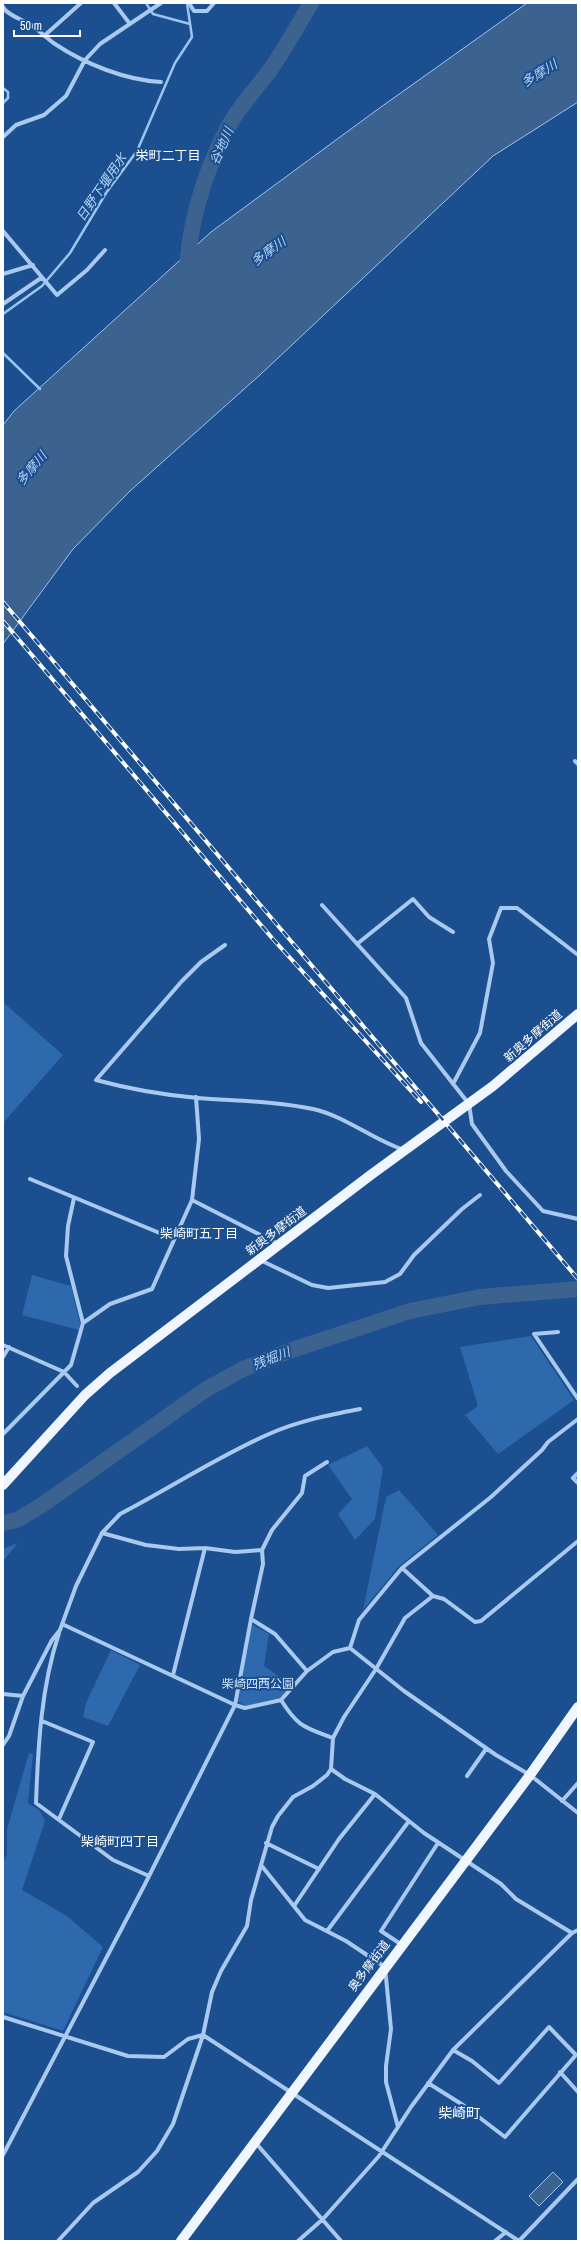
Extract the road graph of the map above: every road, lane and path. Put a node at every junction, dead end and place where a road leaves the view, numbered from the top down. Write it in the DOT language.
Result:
graph roads {
  1 [pos="81,3"];
  2 [pos="114,3"];
  3 [pos="161,3"];
  4 [pos="189,3"];
  5 [pos="214,3"];
  6 [pos="3,7"];
  7 [pos="130,24"];
  8 [pos="44,36"];
  9 [pos="85,60"];
  10 [pos="160,82"];
  11 [pos="3,137"];
  12 [pos="3,231"];
  13 [pos="105,250"];
  14 [pos="33,265"];
  15 [pos="3,274"];
  16 [pos="42,279"];
  17 [pos="3,304"];
  18 [pos="322,905"];
  19 [pos="453,932"];
  20 [pos="357,944"];
  21 [pos="225,945"];
  22 [pos="578,956"];
  23 [pos="578,1014"];
  24 [pos="453,1084"];
  25 [pos="196,1098"];
  26 [pos="469,1104"];
  27 [pos="405,1150"];
  28 [pos="30,1179"];
  29 [pos="480,1195"];
  30 [pos="74,1198"];
  31 [pos="192,1200"];
  32 [pos="578,1219"];
  33 [pos="174,1239"];
  34 [pos="280,1245"];
  35 [pos="260,1260"];
  36 [pos="83,1323"];
  37 [pos="558,1332"];
  38 [pos="3,1345"];
  39 [pos="10,1347"];
  40 [pos="3,1357"];
  41 [pos="64,1372"];
  42 [pos="77,1386"];
  43 [pos="578,1399"];
  44 [pos="360,1409"];
  45 [pos="578,1419"];
  46 [pos="3,1434"];
  47 [pos="327,1462"];
  48 [pos="578,1473"];
  49 [pos="578,1483"];
  50 [pos="3,1485"];
  51 [pos="102,1533"];
  52 [pos="578,1541"];
  53 [pos="205,1548"];
  54 [pos="262,1550"];
  55 [pos="402,1568"];
  56 [pos="433,1596"];
  57 [pos="251,1618"];
  58 [pos="62,1624"];
  59 [pos="60,1630"];
  60 [pos="350,1648"];
  61 [pos="376,1669"];
  62 [pos="307,1671"];
  63 [pos="173,1675"];
  64 [pos="3,1694"];
  65 [pos="23,1696"];
  66 [pos="281,1700"];
  67 [pos="235,1705"];
  68 [pos="577,1710"];
  69 [pos="42,1721"];
  70 [pos="333,1738"];
  71 [pos="3,1745"];
  72 [pos="486,1749"];
  73 [pos="331,1769"];
  74 [pos="530,1775"];
  75 [pos="467,1776"];
  76 [pos="578,1783"];
  77 [pos="375,1794"];
  78 [pos="562,1801"];
  79 [pos="578,1813"];
  80 [pos="59,1819"];
  81 [pos="409,1821"];
  82 [pos="266,1843"];
  83 [pos="438,1843"];
  84 [pos="466,1859"];
  85 [pos="261,1865"];
  86 [pos="318,1869"];
  87 [pos="149,1876"];
  88 [pos="294,1906"];
  89 [pos="578,1930"];
  90 [pos="327,1931"];
  91 [pos="572,1933"];
  92 [pos="402,1945"];
  93 [pos="385,1968"];
  94 [pos="3,2018"];
  95 [pos="203,2035"];
  96 [pos="65,2037"];
  97 [pos="453,2050"];
  98 [pos="560,2072"];
  99 [pos="428,2083"];
  100 [pos="292,2092"];
  101 [pos="578,2092"];
  102 [pos="398,2127"];
  103 [pos="255,2142"];
  104 [pos="4,2148"];
  105 [pos="382,2151"];
  106 [pos="3,2155"];
  107 [pos="578,2179"];
  108 [pos="323,2219"];
  109 [pos="506,2232"];
  110 [pos="58,2241"];
  111 [pos="181,2241"];
  112 [pos="298,2241"];
  113 [pos="341,2241"];
  114 [pos="495,2241"];
  115 [pos="519,2241"];
  1 -- 8 [label="street"];
  2 -- 7 [label="street"];
  3 -- 7 [label="street"];
  4 -- 5 [label="street"];
  6 -- 8 [label="street"];
  7 -- 9 [label="street"];
  8 -- 9 [label="street"];
  9 -- 10 [label="street"];
  9 -- 11 [label="street"];
  12 -- 14 [label="street"];
  13 -- 16 [label="street"];
  14 -- 15 [label="street"];
  14 -- 16 [label="street"];
  16 -- 17 [label="street"];
  18 -- 20 [label="street"];
  19 -- 20 [label="street"];
  20 -- 24 [label="street"];
  21 -- 25 [label="street"];
  22 -- 24 [label="street"];
  23 -- 26 [label="main road, 新奥多摩街道"];
  24 -- 26 [label="street"];
  25 -- 27 [label="street"];
  25 -- 31 [label="street"];
  26 -- 27 [label="main road, 新奥多摩街道"];
  26 -- 32 [label="street"];
  27 -- 34 [label="main road, 新奥多摩街道"];
  28 -- 30 [label="street"];
  29 -- 35 [label="street"];
  30 -- 33 [label="street"];
  30 -- 36 [label="street"];
  31 -- 33 [label="street"];
  31 -- 34 [label="street"];
  33 -- 36 [label="street"];
  34 -- 35 [label="main road, 新奥多摩街道"];
  35 -- 50 [label="main road, 新奥多摩街道"];
  36 -- 41 [label="street"];
  37 -- 43 [label="street"];
  38 -- 39 [label="street"];
  39 -- 40 [label="street"];
  39 -- 41 [label="street"];
  41 -- 42 [label="street"];
  41 -- 46 [label="street"];
  44 -- 51 [label="street"];
  45 -- 55 [label="street"];
  47 -- 54 [label="street"];
  48 -- 49 [label="street"];
  51 -- 53 [label="street"];
  51 -- 58 [label="street"];
  52 -- 56 [label="street"];
  53 -- 54 [label="street"];
  53 -- 63 [label="street"];
  54 -- 57 [label="street"];
  55 -- 56 [label="street"];
  55 -- 60 [label="street"];
  56 -- 61 [label="street"];
  57 -- 62 [label="street"];
  57 -- 67 [label="street"];
  58 -- 59 [label="street"];
  58 -- 63 [label="street"];
  59 -- 65 [label="street"];
  59 -- 69 [label="street"];
  60 -- 61 [label="street"];
  60 -- 62 [label="street"];
  61 -- 70 [label="street"];
  61 -- 72 [label="street"];
  62 -- 66 [label="street"];
  63 -- 67 [label="street"];
  64 -- 65 [label="street"];
  65 -- 71 [label="street"];
  66 -- 67 [label="street"];
  66 -- 70 [label="street"];
  67 -- 87 [label="street"];
  68 -- 74 [label="main road, 奥多摩街道"];
  69 -- 80 [label="street"];
  69 -- 80 [label="street"];
  70 -- 73 [label="street"];
  72 -- 74 [label="street"];
  72 -- 75 [label="street"];
  73 -- 77 [label="street"];
  73 -- 82 [label="street"];
  74 -- 78 [label="street"];
  74 -- 84 [label="main road, 奥多摩街道"];
  76 -- 78 [label="street"];
  77 -- 81 [label="street"];
  77 -- 86 [label="street"];
  78 -- 79 [label="street"];
  80 -- 87 [label="street"];
  81 -- 83 [label="street"];
  81 -- 90 [label="street"];
  82 -- 85 [label="street"];
  82 -- 86 [label="street"];
  83 -- 84 [label="street"];
  83 -- 92 [label="street"];
  84 -- 91 [label="street"];
  84 -- 92 [label="main road, 奥多摩街道"];
  85 -- 88 [label="street"];
  85 -- 95 [label="street"];
  86 -- 88 [label="street"];
  87 -- 96 [label="street"];
  88 -- 90 [label="street"];
  89 -- 91 [label="street"];
  90 -- 93 [label="street"];
  91 -- 97 [label="street"];
  92 -- 93 [label="main road, 奥多摩街道"];
  93 -- 100 [label="main road, 奥多摩街道"];
  93 -- 102 [label="street"];
  94 -- 96 [label="street"];
  95 -- 96 [label="street"];
  95 -- 100 [label="street"];
  95 -- 110 [label="street"];
  96 -- 104 [label="street"];
  97 -- 98 [label="street"];
  97 -- 99 [label="street"];
  98 -- 99 [label="street"];
  98 -- 101 [label="street"];
  99 -- 102 [label="street"];
  100 -- 103 [label="main road, 奥多摩街道"];
  100 -- 105 [label="street"];
  102 -- 105 [label="street"];
  103 -- 108 [label="street"];
  103 -- 111 [label="main road, 奥多摩街道"];
  104 -- 106 [label="street"];
  105 -- 108 [label="street"];
  105 -- 109 [label="street"];
  107 -- 115 [label="street"];
  108 -- 112 [label="street"];
  108 -- 113 [label="street"];
  109 -- 114 [label="street"];
  109 -- 115 [label="street"];
}
